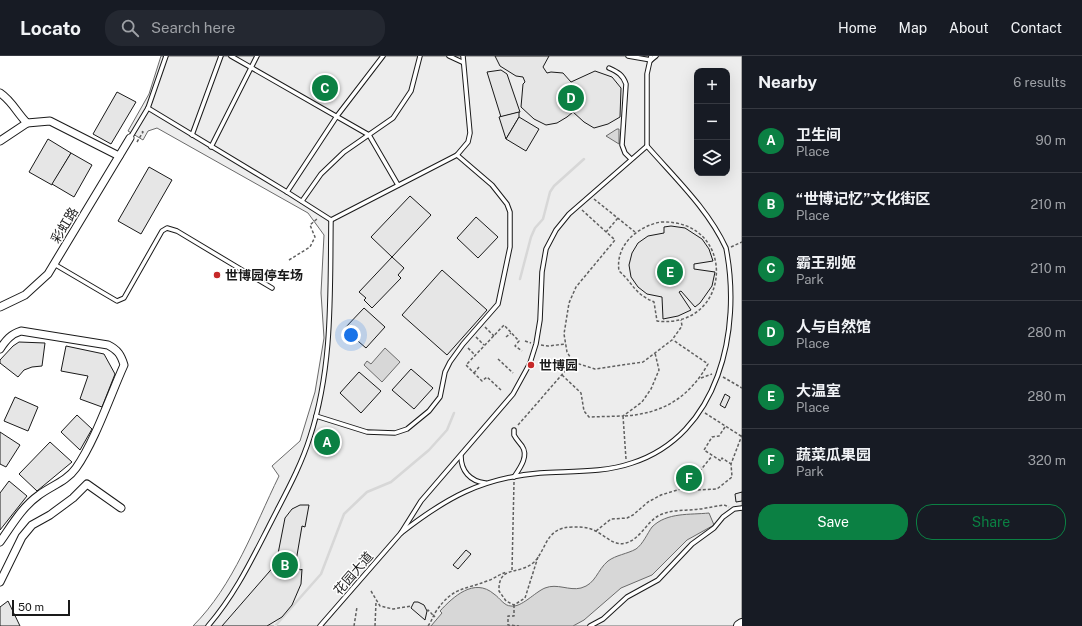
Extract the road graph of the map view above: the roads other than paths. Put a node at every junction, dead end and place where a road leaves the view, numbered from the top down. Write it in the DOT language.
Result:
graph roads {
  1 [pos="166,56"];
  2 [pos="221,56"];
  3 [pos="231,56"];
  4 [pos="256,56"];
  5 [pos="383,56"];
  6 [pos="420,56"];
  7 [pos="449,56"];
  8 [pos="462,56"];
  9 [pos="628,56"];
  10 [pos="656,56"];
  11 [pos="651,58"];
  12 [pos="462,62"];
  13 [pos="251,67"];
  14 [pos="609,68"];
  15 [pos="0,93"];
  16 [pos="148,108"];
  17 [pos="337,116"];
  18 [pos="28,123"];
  19 [pos="192,135"];
  20 [pos="369,135"];
  21 [pos="130,138"];
  22 [pos="0,141"];
  23 [pos="647,146"];
  24 [pos="211,147"];
  25 [pos="457,155"];
  26 [pos="119,156"];
  27 [pos="631,159"];
  28 [pos="398,185"];
  29 [pos="287,192"];
  30 [pos="302,201"];
  31 [pos="331,220"];
  32 [pos="54,264"];
  33 [pos="734,273"];
  34 [pos="272,288"];
  35 [pos="0,307"];
  36 [pos="0,348"];
  37 [pos="705,414"];
  38 [pos="316,416"];
  39 [pos="514,430"];
  40 [pos="461,456"];
  41 [pos="514,476"];
  42 [pos="486,484"];
  43 [pos="121,508"];
  44 [pos="742,508"];
  45 [pos="401,533"];
  46 [pos="0,542"];
  47 [pos="0,582"];
  48 [pos="742,624"];
  49 [pos="208,626"];
  50 [pos="320,626"];
  51 [pos="590,626"];
  52 [pos="739,626"];
  1 -- 16 [label="lane"];
  2 -- 19 [label="lane"];
  3 -- 13 [label="lane"];
  4 -- 13 [label="lane"];
  5 -- 17 [label="lane"];
  6 -- 20 [label="lane"];
  7 -- 12 [label="lane"];
  8 -- 12 [label="lane"];
  9 -- 11 [label="lane"];
  10 -- 11 [label="lane"];
  11 -- 23 [label="lane"];
  12 -- 25 [label="lane"];
  13 -- 17 [label="lane"];
  13 -- 24 [label="lane"];
  14 -- 27 [label="lane"];
  15 -- 18 [label="street"];
  16 -- 19 [label="lane"];
  16 -- 21 [label="lane"];
  17 -- 20 [label="lane"];
  17 -- 29 [label="lane"];
  18 -- 22 [label="street"];
  18 -- 26 [label="street"];
  19 -- 24 [label="lane"];
  20 -- 28 [label="lane"];
  20 -- 30 [label="lane"];
  21 -- 26 [label="street, 彩虹路"];
  23 -- 27 [label="lane"];
  23 -- 33 [label="lane"];
  24 -- 29 [label="lane"];
  25 -- 28 [label="lane"];
  25 -- 38 [label="lane"];
  26 -- 32 [label="street, 彩虹路"];
  27 -- 40 [label="lane"];
  28 -- 31 [label="lane"];
  29 -- 30 [label="lane"];
  30 -- 31 [label="lane"];
  31 -- 38 [label="lane"];
  32 -- 34 [label="lane"];
  32 -- 35 [label="street, 彩虹路"];
  36 -- 46 [label="street"];
  37 -- 41 [label="lane"];
  38 -- 49 [label="lane"];
  39 -- 41 [label="lane"];
  40 -- 42 [label="lane"];
  40 -- 45 [label="lane"];
  41 -- 42 [label="lane"];
  42 -- 45 [label="lane"];
  43 -- 47 [label="street"];
  44 -- 51 [label="lane"];
  45 -- 50 [label="lane, 花园大道"];
  48 -- 52 [label="street"];
}
